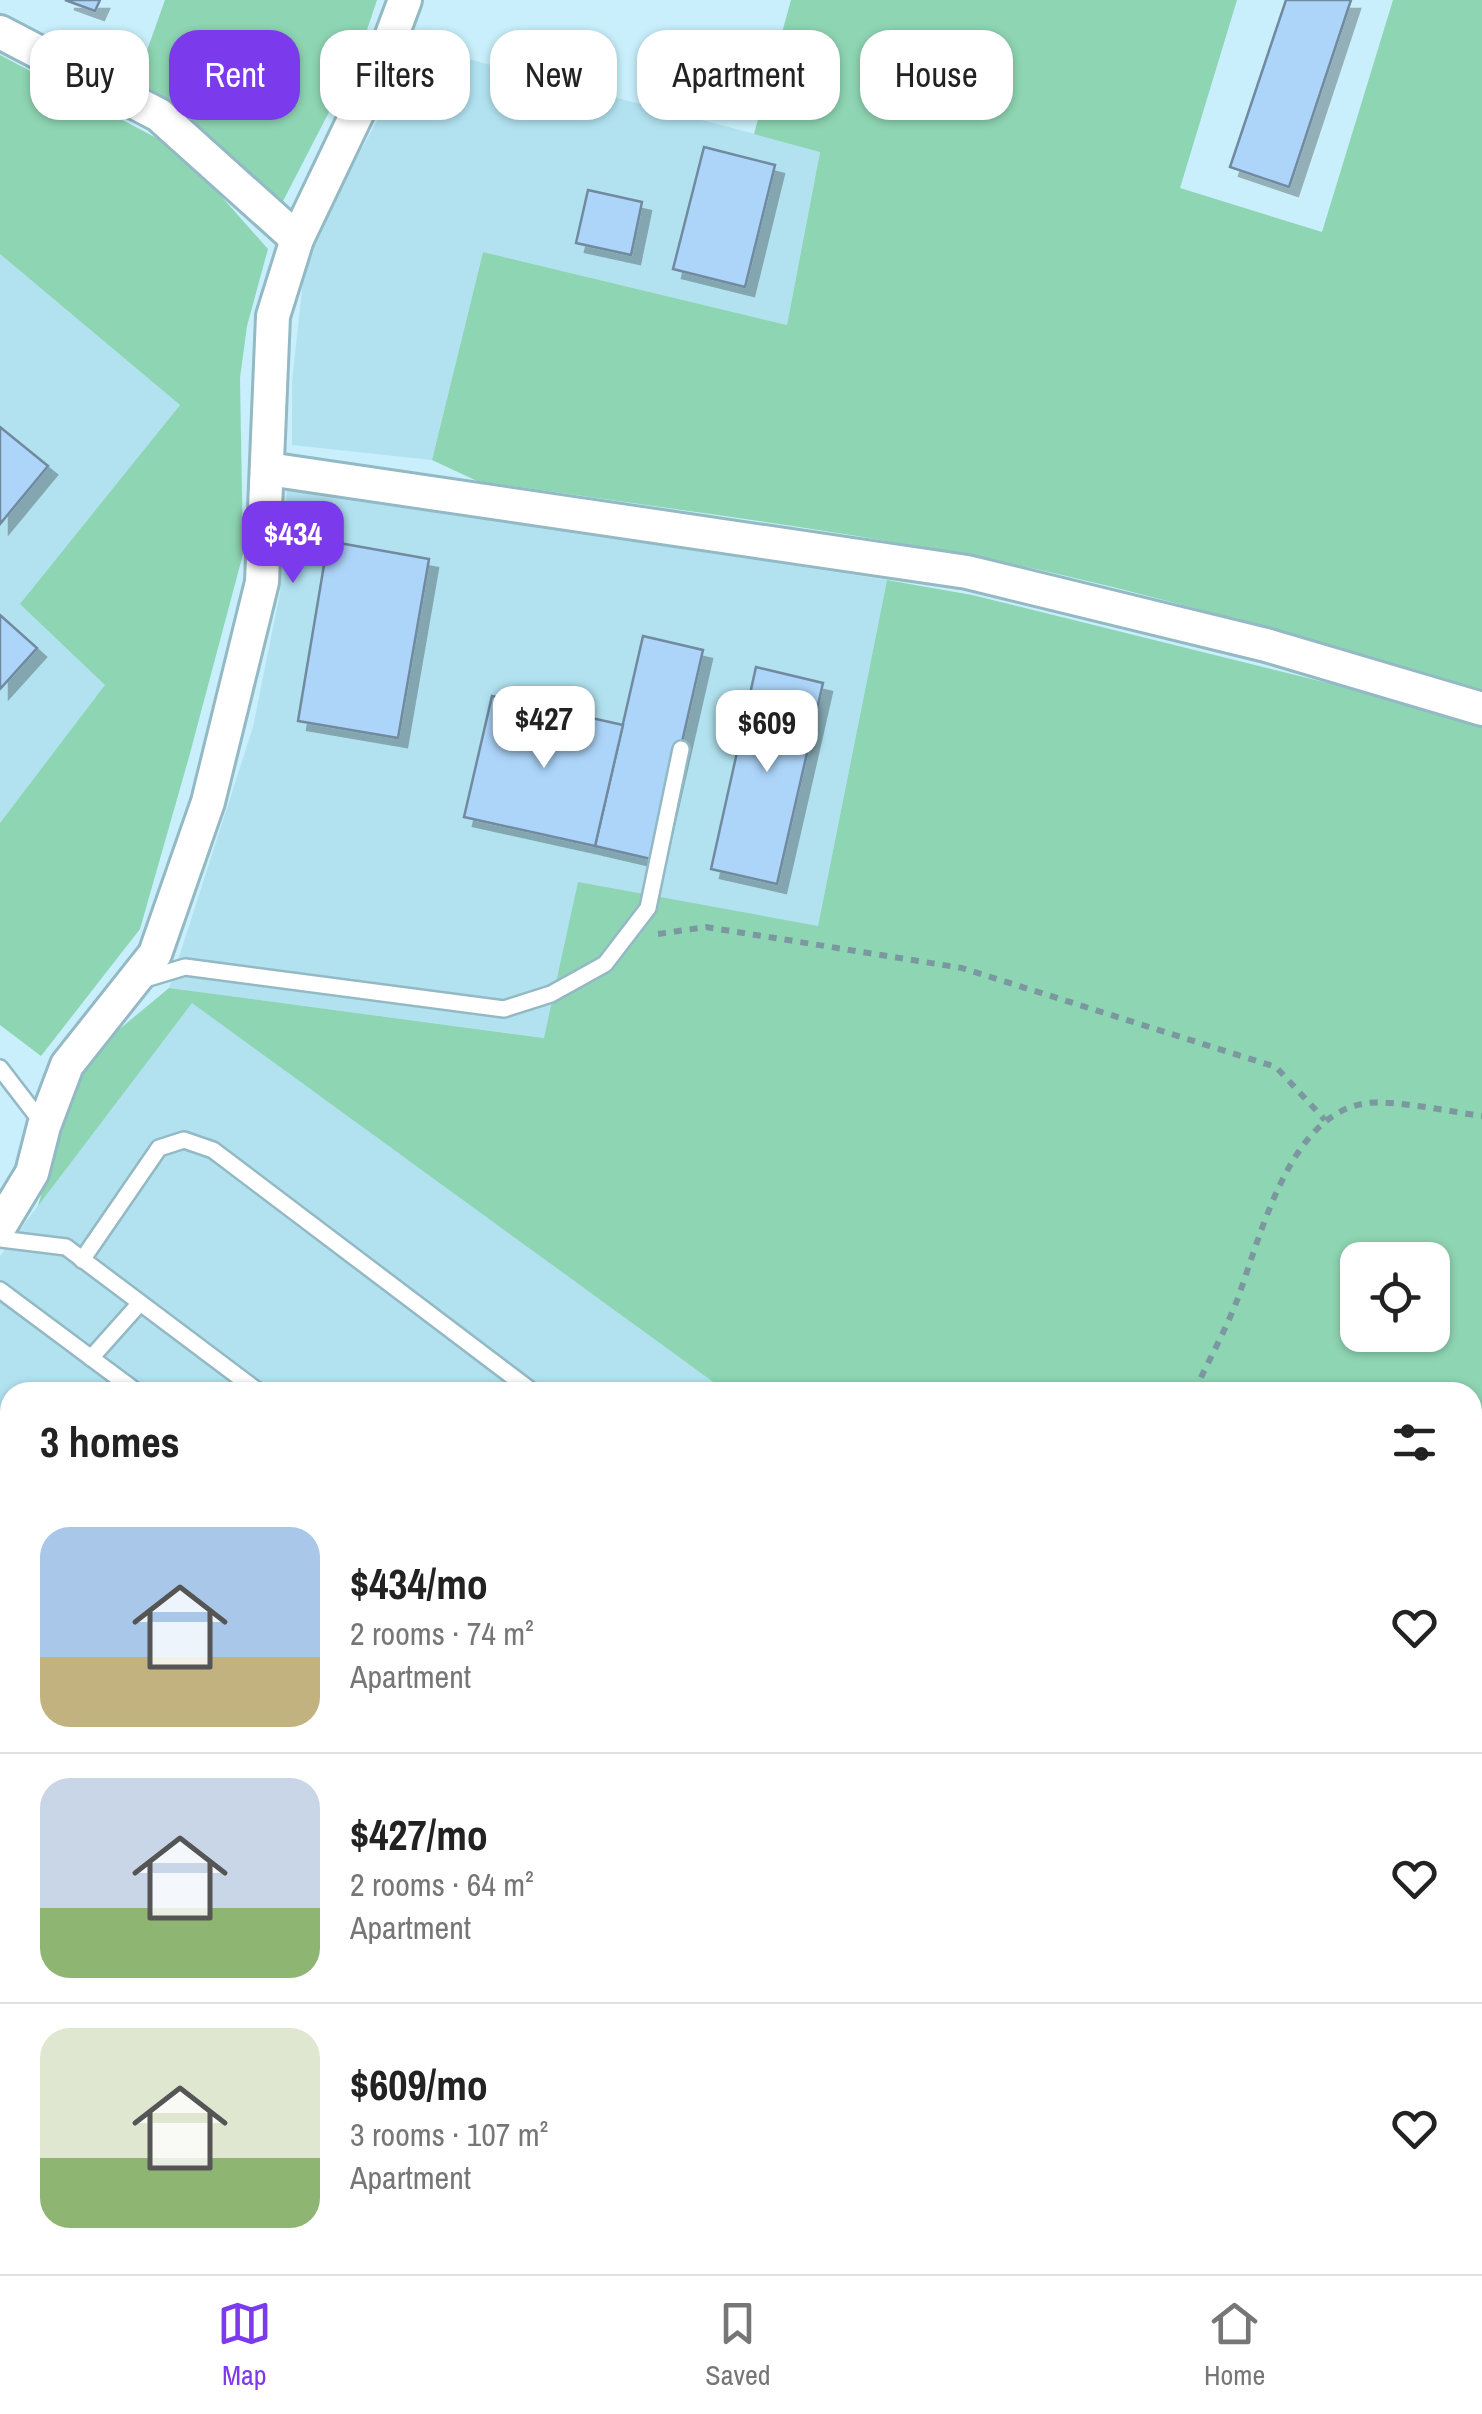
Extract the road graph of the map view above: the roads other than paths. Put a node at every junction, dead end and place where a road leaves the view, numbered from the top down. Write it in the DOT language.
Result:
graph roads {
  1 [pos="405,0"];
  2 [pos="0,32"];
  3 [pos="297,239"];
  4 [pos="268,469"];
  5 [pos="1482,708"];
  6 [pos="682,749"];
  7 [pos="134,983"];
  8 [pos="0,1068"];
  9 [pos="44,1126"];
  10 [pos="0,1226"];
  11 [pos="0,1239"];
  12 [pos="82,1260"];
  13 [pos="0,1290"];
  14 [pos="140,1303"];
  15 [pos="91,1358"];
  16 [pos="122,1382"];
  17 [pos="246,1382"];
  18 [pos="519,1382"];
  1 -- 3 [label="street"];
  2 -- 3 [label="street"];
  3 -- 4 [label="street"];
  4 -- 5 [label="street"];
  4 -- 7 [label="street"];
  6 -- 7 [label="lane"];
  7 -- 9 [label="street"];
  8 -- 9 [label="lane"];
  9 -- 10 [label="street"];
  11 -- 12 [label="lane"];
  12 -- 14 [label="lane"];
  12 -- 18 [label="lane"];
  13 -- 15 [label="lane"];
  14 -- 15 [label="lane"];
  14 -- 17 [label="lane"];
  15 -- 16 [label="lane"];
}
